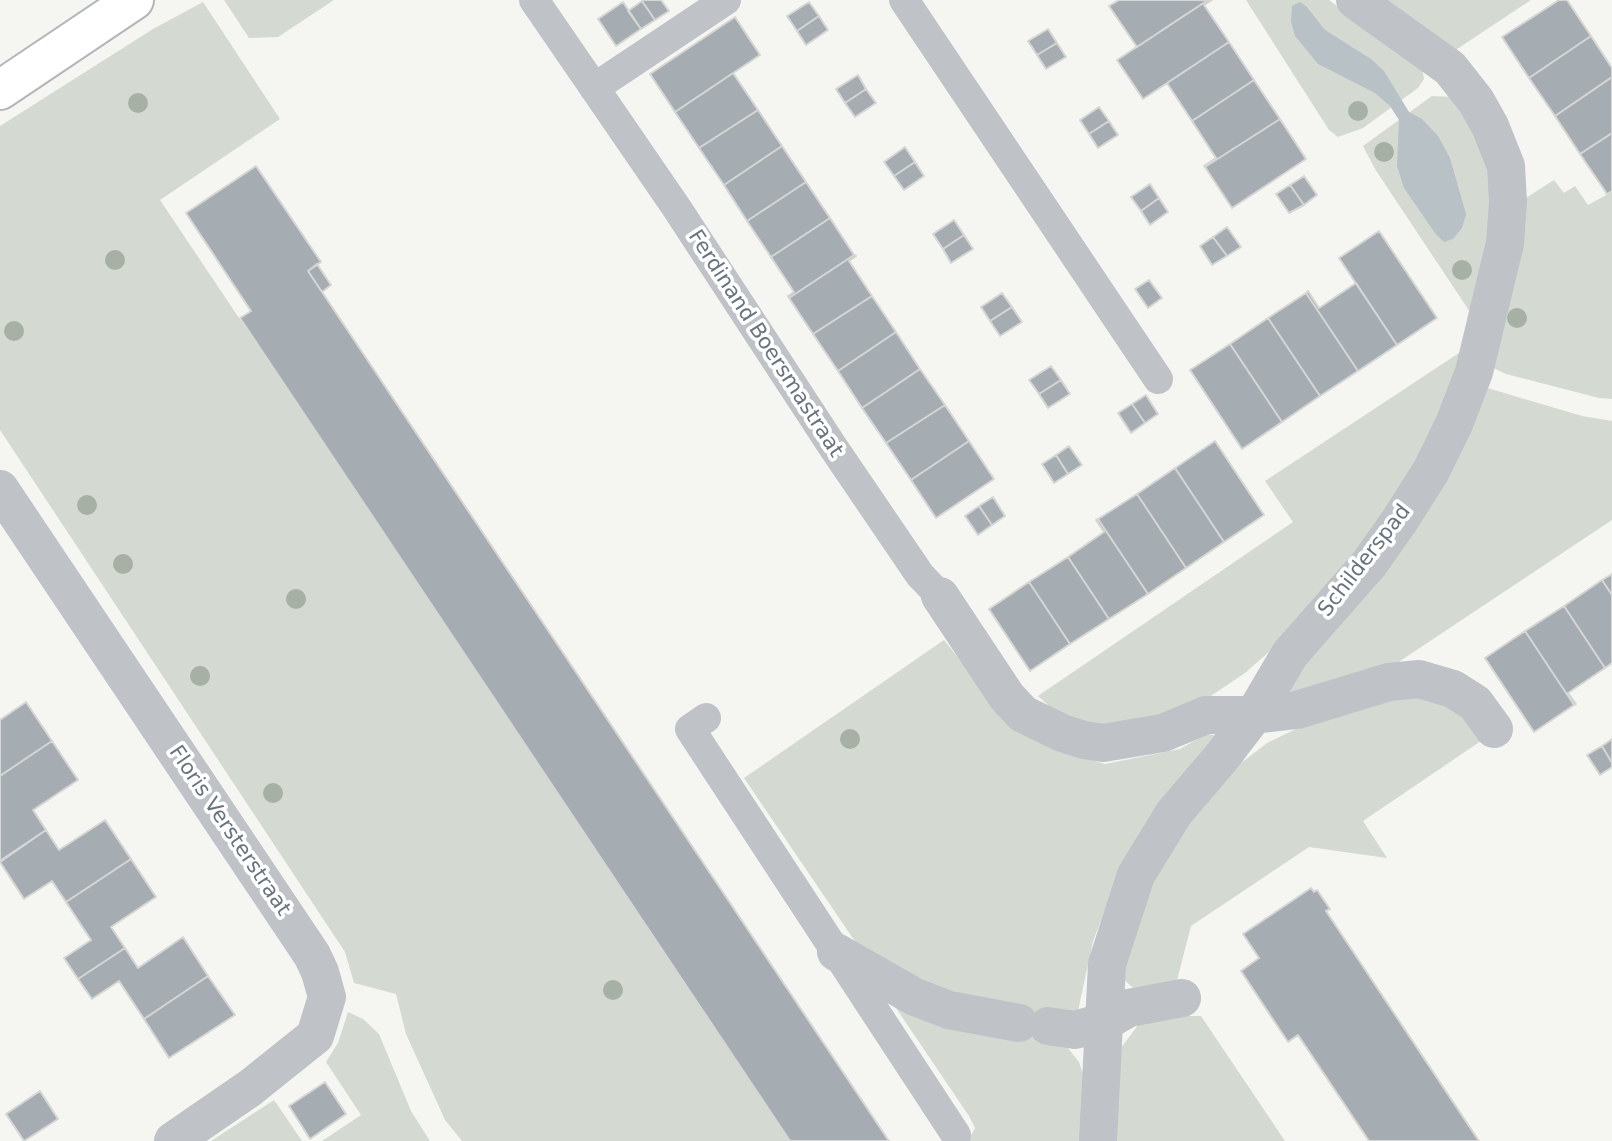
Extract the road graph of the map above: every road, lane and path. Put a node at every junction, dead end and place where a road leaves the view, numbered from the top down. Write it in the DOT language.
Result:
graph roads {
  1 [pos="134,0"];
  2 [pos="534,0"];
  3 [pos="726,0"];
  4 [pos="904,0"];
  5 [pos="1355,0"];
  6 [pos="594,88"];
  7 [pos="0,90"];
  8 [pos="1158,379"];
  9 [pos="0,490"];
  10 [pos="940,596"];
  11 [pos="1254,715"];
  12 [pos="706,718"];
  13 [pos="1494,729"];
  14 [pos="836,952"];
  15 [pos="1182,998"];
  16 [pos="1106,1021"];
  17 [pos="956,1135"];
  18 [pos="173,1141"];
  19 [pos="1098,1141"];
  1 -- 7 [label="street"];
  2 -- 6 [label="lane, Ferdinand Boersmastraat"];
  3 -- 6 [label="lane"];
  4 -- 8 [label="lane"];
  5 -- 11 [label="street, Schilderspad"];
  6 -- 10 [label="lane, Ferdinand Boersmastraat"];
  9 -- 18 [label="street, Floris Versterstraat"];
  10 -- 11 [label="street"];
  11 -- 13 [label="street"];
  11 -- 16 [label="street, Schilderspad"];
  12 -- 14 [label="lane"];
  14 -- 16 [label="street"];
  14 -- 17 [label="lane"];
  15 -- 16 [label="street"];
  16 -- 19 [label="street, Schilderspad"];
}
